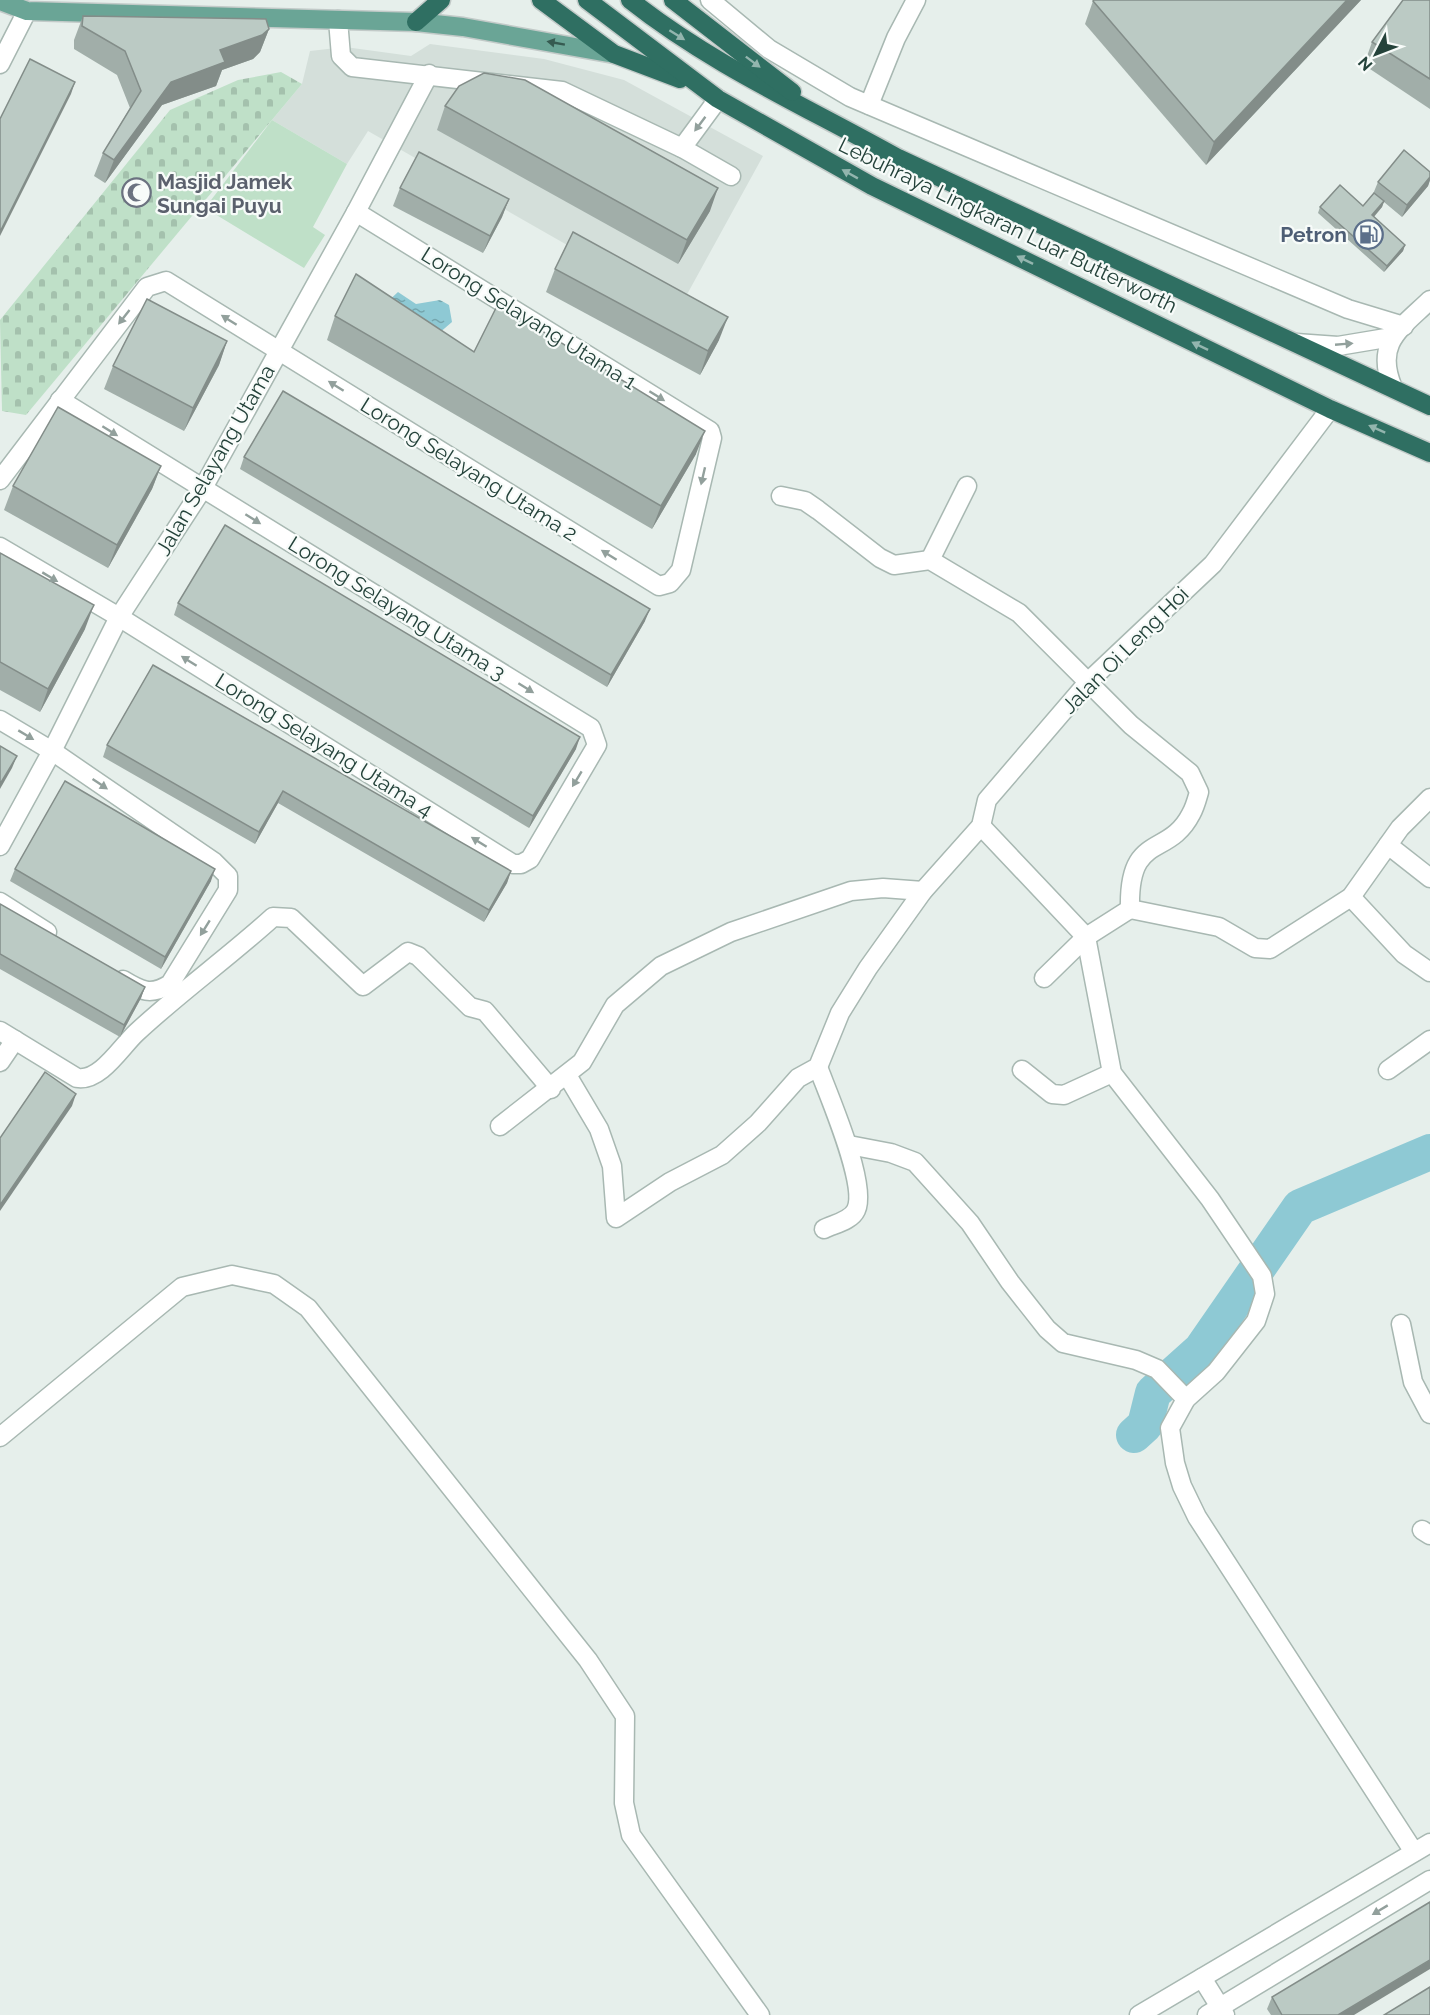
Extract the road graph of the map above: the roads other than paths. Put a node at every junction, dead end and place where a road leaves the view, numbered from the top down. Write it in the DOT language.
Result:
graph roads {
  1 [pos="441,0"];
  2 [pos="541,0"];
  3 [pos="587,0"];
  4 [pos="630,0"];
  5 [pos="673,0"];
  6 [pos="710,0"];
  7 [pos="916,0"];
  8 [pos="0,1"];
  9 [pos="27,11"];
  10 [pos="338,20"];
  11 [pos="416,22"];
  12 [pos="614,54"];
  13 [pos="0,64"];
  14 [pos="429,74"];
  15 [pos="699,86"];
  16 [pos="718,99"];
  17 [pos="869,105"];
  18 [pos="825,117"];
  19 [pos="682,148"];
  20 [pos="731,176"];
  21 [pos="356,212"];
  22 [pos="1430,300"];
  23 [pos="1398,332"];
  24 [pos="1296,343"];
  25 [pos="279,351"];
  26 [pos="1393,388"];
  27 [pos="60,400"];
  28 [pos="1430,406"];
  29 [pos="1330,409"];
  30 [pos="1430,453"];
  31 [pos="0,480"];
  32 [pos="967,486"];
  33 [pos="203,488"];
  34 [pos="781,496"];
  35 [pos="0,547"];
  36 [pos="930,560"];
  37 [pos="659,586"];
  38 [pos="119,617"];
  39 [pos="1089,681"];
  40 [pos="0,720"];
  41 [pos="52,751"];
  42 [pos="1430,798"];
  43 [pos="981,826"];
  44 [pos="1388,845"];
  45 [pos="0,846"];
  46 [pos="530,859"];
  47 [pos="1430,878"];
  48 [pos="923,891"];
  49 [pos="1352,897"];
  50 [pos="0,902"];
  51 [pos="1130,909"];
  52 [pos="1086,937"];
  53 [pos="67,944"];
  54 [pos="105,968"];
  55 [pos="1430,972"];
  56 [pos="1044,978"];
  57 [pos="7,1035"];
  58 [pos="1430,1040"];
  59 [pos="0,1062"];
  60 [pos="818,1067"];
  61 [pos="1022,1070"];
  62 [pos="1388,1070"];
  63 [pos="1112,1073"];
  64 [pos="567,1075"];
  65 [pos="551,1089"];
  66 [pos="500,1126"];
  67 [pos="849,1145"];
  68 [pos="824,1228"];
  69 [pos="1401,1324"];
  70 [pos="1183,1396"];
  71 [pos="1430,1414"];
  72 [pos="0,1437"];
  73 [pos="1422,1847"];
  74 [pos="1430,1880"];
  75 [pos="1202,1978"];
  76 [pos="1217,2012"];
  77 [pos="760,2015"];
  78 [pos="1139,2015"];
  1 -- 11 [label="highway"];
  2 -- 12 [label="highway"];
  3 -- 15 [label="highway, Lebuhraya Lingkaran Luar Butterworth"];
  4 -- 18 [label="highway, Lebuhraya Lingkaran Luar Butterworth, one-way"];
  5 -- 18 [label="highway, one-way"];
  6 -- 17 [label="street"];
  7 -- 17 [label="street"];
  8 -- 9 [label="main road"];
  9 -- 10 [label="main road"];
  9 -- 13 [label="street"];
  10 -- 11 [label="main road"];
  10 -- 14 [label="street"];
  12 -- 11 [label="main road, one-way"];
  12 -- 15 [label="highway"];
  14 -- 19 [label="street"];
  14 -- 21 [label="street, Jalan Selayang Utama"];
  15 -- 16 [label="highway, Lebuhraya Lingkaran Luar Butterworth"];
  16 -- 19 [label="street, one-way"];
  29 -- 16 [label="highway, Lebuhraya Lingkaran Luar Butterworth, one-way"];
  17 -- 23 [label="street"];
  18 -- 24 [label="highway, Lebuhraya Lingkaran Luar Butterworth"];
  19 -- 20 [label="street"];
  21 -- 25 [label="street, Jalan Selayang Utama"];
  21 -- 37 [label="street, Lorong Selayang Utama 1, one-way"];
  22 -- 23 [label="street"];
  24 -- 23 [label="street, one-way"];
  23 -- 26 [label="street"];
  24 -- 26 [label="highway, Lebuhraya Lingkaran Luar Butterworth"];
  25 -- 27 [label="street, Lorong Selayang Utama 2, one-way"];
  25 -- 33 [label="street, Jalan Selayang Utama"];
  37 -- 25 [label="street, Lorong Selayang Utama 2, one-way"];
  26 -- 28 [label="highway, Lebuhraya Lingkaran Luar Butterworth"];
  27 -- 31 [label="street"];
  27 -- 33 [label="street, Lorong Selayang Utama 3, one-way"];
  30 -- 29 [label="highway, Lebuhraya Lingkaran Luar Butterworth, one-way"];
  29 -- 39 [label="street, Jalan Oi Leng Hoi"];
  32 -- 36 [label="street"];
  33 -- 38 [label="street, Jalan Selayang Utama"];
  33 -- 46 [label="street, Lorong Selayang Utama 3, one-way"];
  34 -- 36 [label="street"];
  35 -- 38 [label="street, Lorong Selayang Utama 4, one-way"];
  36 -- 39 [label="street"];
  38 -- 41 [label="street, Jalan Selayang Utama"];
  46 -- 38 [label="street, Lorong Selayang Utama 4, one-way"];
  39 -- 43 [label="street, Jalan Oi Leng Hoi"];
  39 -- 51 [label="street"];
  40 -- 41 [label="street, one-way"];
  41 -- 45 [label="street, Jalan Selayang Utama"];
  41 -- 54 [label="street, one-way"];
  42 -- 44 [label="street"];
  43 -- 48 [label="street, Jalan Oi Leng Hoi"];
  43 -- 52 [label="street"];
  44 -- 47 [label="street"];
  44 -- 49 [label="street"];
  48 -- 60 [label="street, Jalan Oi Leng Hoi"];
  48 -- 64 [label="street"];
  49 -- 51 [label="street"];
  49 -- 55 [label="street"];
  50 -- 53 [label="street"];
  51 -- 52 [label="street"];
  52 -- 56 [label="street"];
  52 -- 63 [label="street"];
  57 -- 59 [label="street"];
  57 -- 65 [label="street"];
  58 -- 62 [label="street"];
  60 -- 64 [label="street"];
  60 -- 67 [label="street"];
  61 -- 63 [label="street"];
  63 -- 70 [label="street"];
  64 -- 65 [label="street"];
  65 -- 66 [label="street"];
  67 -- 68 [label="street"];
  67 -- 70 [label="street"];
  69 -- 71 [label="street"];
  70 -- 73 [label="street"];
  72 -- 77 [label="street"];
  73 -- 75 [label="street"];
  74 -- 76 [label="street, one-way"];
  75 -- 76 [label="street"];
  75 -- 78 [label="street"];
}
